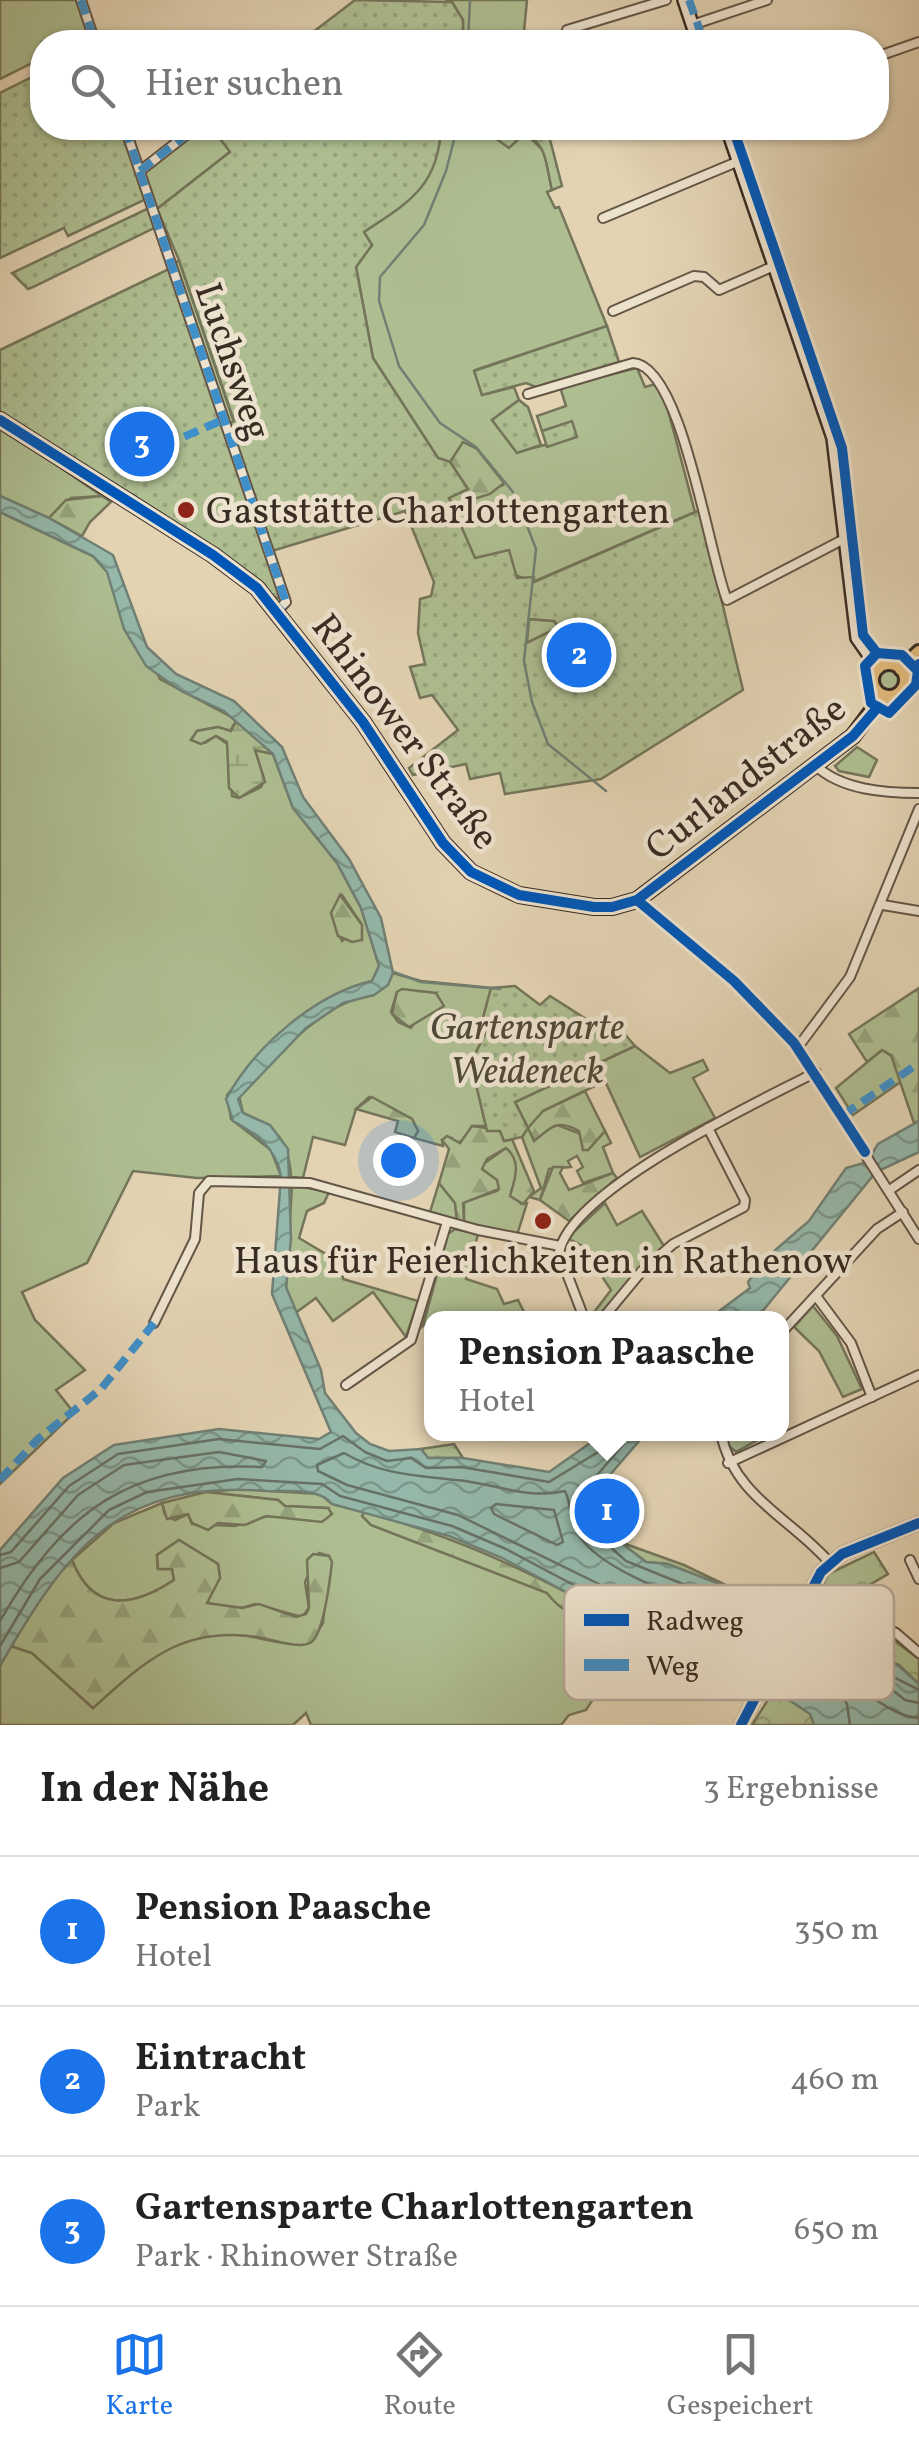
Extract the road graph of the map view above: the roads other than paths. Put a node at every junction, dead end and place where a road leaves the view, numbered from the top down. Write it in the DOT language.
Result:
graph roads {
  1 [pos="81,0"];
  2 [pos="666,0"];
  3 [pos="684,0"];
  4 [pos="767,0"];
  5 [pos="692,25"];
  6 [pos="91,30"];
  7 [pos="567,30"];
  8 [pos="694,30"];
  9 [pos="919,42"];
  10 [pos="889,52"];
  11 [pos="129,140"];
  12 [pos="180,140"];
  13 [pos="731,140"];
  14 [pos="739,162"];
  15 [pos="140,171"];
  16 [pos="603,218"];
  17 [pos="774,266"];
  18 [pos="613,311"];
  19 [pos="528,394"];
  20 [pos="6,424"];
  21 [pos="846,538"];
  22 [pos="278,610"];
  23 [pos="919,652"];
  24 [pos="878,668"];
  25 [pos="908,676"];
  26 [pos="883,696"];
  27 [pos="815,766"];
  28 [pos="919,793"];
  29 [pos="919,809"];
  30 [pos="637,900"];
  31 [pos="884,905"];
  32 [pos="919,912"];
  33 [pos="798,1047"];
  34 [pos="816,1072"];
  35 [pos="708,1128"];
  36 [pos="919,1170"];
  37 [pos="891,1189"];
  38 [pos="904,1212"];
  39 [pos="447,1222"];
  40 [pos="919,1239"];
  41 [pos="560,1246"];
  42 [pos="816,1296"];
  43 [pos="581,1311"];
  44 [pos="608,1311"];
  45 [pos="154,1323"];
  46 [pos="789,1325"];
  47 [pos="919,1375"];
  48 [pos="346,1385"];
  49 [pos="872,1397"];
  50 [pos="789,1435"];
  51 [pos="722,1441"];
  52 [pos="776,1441"];
  53 [pos="728,1463"];
  54 [pos="919,1523"];
  55 [pos="910,1560"];
  56 [pos="830,1563"];
  57 [pos="919,1579"];
  58 [pos="814,1585"];
  59 [pos="894,1632"];
  60 [pos="919,1653"];
  61 [pos="756,1700"];
  62 [pos="741,1725"];
  1 -- 6 [label="street"];
  2 -- 7 [label="street"];
  3 -- 5 [label="street"];
  4 -- 5 [label="street"];
  5 -- 8 [label="street"];
  9 -- 10 [label="street"];
  11 -- 15 [label="street, Luchsweg"];
  12 -- 15 [label="street"];
  13 -- 14 [label="street"];
  14 -- 16 [label="street"];
  14 -- 17 [label="street"];
  15 -- 22 [label="street, Luchsweg"];
  17 -- 18 [label="street"];
  17 -- 21 [label="street"];
  19 -- 21 [label="street"];
  20 -- 22 [label="main road, Rhinower Straße"];
  21 -- 24 [label="street"];
  22 -- 30 [label="main road, Rhinower Straße"];
  23 -- 25 [label="main road"];
  24 -- 25 [label="main road"];
  24 -- 26 [label="main road"];
  25 -- 26 [label="main road"];
  26 -- 27 [label="main road, Curlandstraße"];
  27 -- 28 [label="street"];
  27 -- 30 [label="main road, Curlandstraße"];
  29 -- 31 [label="street"];
  30 -- 33 [label="street"];
  31 -- 32 [label="street"];
  31 -- 33 [label="street"];
  33 -- 34 [label="street"];
  34 -- 35 [label="street"];
  34 -- 37 [label="street"];
  35 -- 41 [label="street"];
  35 -- 44 [label="street"];
  36 -- 37 [label="street"];
  37 -- 38 [label="street"];
  38 -- 40 [label="street"];
  38 -- 42 [label="street"];
  39 -- 41 [label="street"];
  39 -- 45 [label="street"];
  39 -- 48 [label="street"];
  41 -- 43 [label="street"];
  42 -- 46 [label="street"];
  42 -- 49 [label="street"];
  47 -- 49 [label="street"];
  49 -- 50 [label="street"];
  51 -- 53 [label="street"];
  52 -- 53 [label="street"];
  53 -- 56 [label="street"];
  54 -- 56 [label="street"];
  55 -- 57 [label="street"];
  56 -- 58 [label="street"];
  59 -- 60 [label="street"];
  61 -- 62 [label="street"];
}
